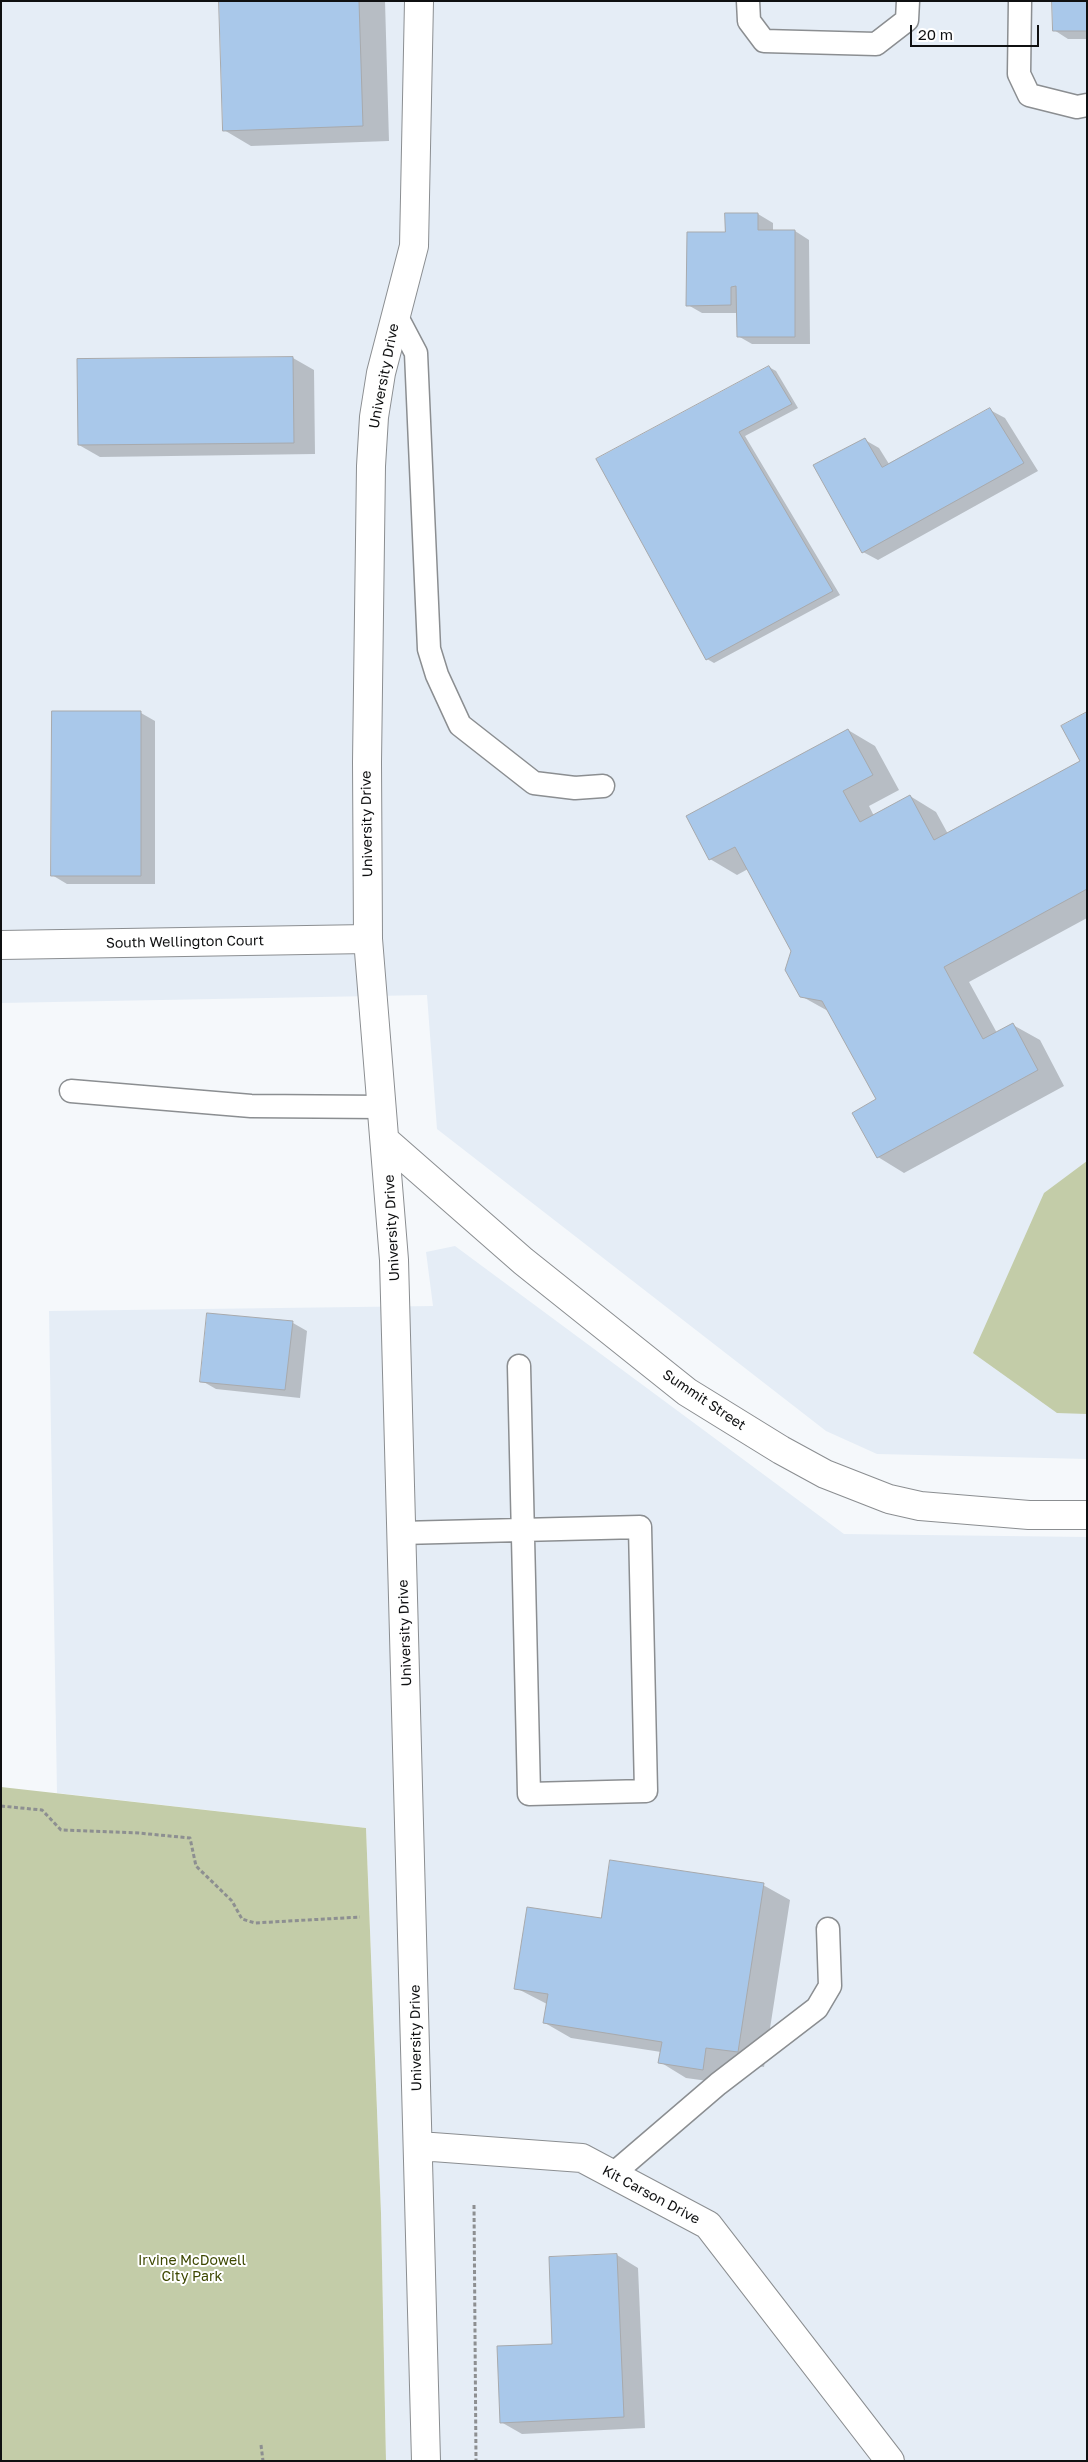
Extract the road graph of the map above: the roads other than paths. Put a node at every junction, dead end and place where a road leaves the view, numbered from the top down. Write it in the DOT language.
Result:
graph roads {
  1 [pos="418,1"];
  2 [pos="748,1"];
  3 [pos="1020,1"];
  4 [pos="907,10"];
  5 [pos="1087,105"];
  6 [pos="396,315"];
  7 [pos="603,786"];
  8 [pos="368,939"];
  9 [pos="1,945"];
  10 [pos="71,1091"];
  11 [pos="383,1107"];
  12 [pos="386,1141"];
  13 [pos="519,1366"];
  14 [pos="1087,1515"];
  15 [pos="523,1530"];
  16 [pos="401,1534"];
  17 [pos="828,1929"];
  18 [pos="419,2146"];
  19 [pos="613,2174"];
  20 [pos="426,2461"];
  21 [pos="890,2461"];
  1 -- 6 [label="street, University Drive"];
  2 -- 4 [label="lane"];
  3 -- 5 [label="lane"];
  6 -- 7 [label="lane"];
  6 -- 8 [label="street, University Drive"];
  8 -- 9 [label="street, South Wellington Court"];
  8 -- 11 [label="street, University Drive"];
  10 -- 11 [label="lane"];
  11 -- 12 [label="street, University Drive"];
  12 -- 14 [label="street, Summit Street"];
  12 -- 16 [label="street, University Drive"];
  13 -- 15 [label="lane"];
  15 -- 15 [label="lane"];
  15 -- 16 [label="lane"];
  16 -- 18 [label="street, University Drive"];
  17 -- 19 [label="lane"];
  18 -- 19 [label="street, Kit Carson Drive"];
  18 -- 20 [label="street, University Drive"];
  19 -- 21 [label="street, Kit Carson Drive"];
}
